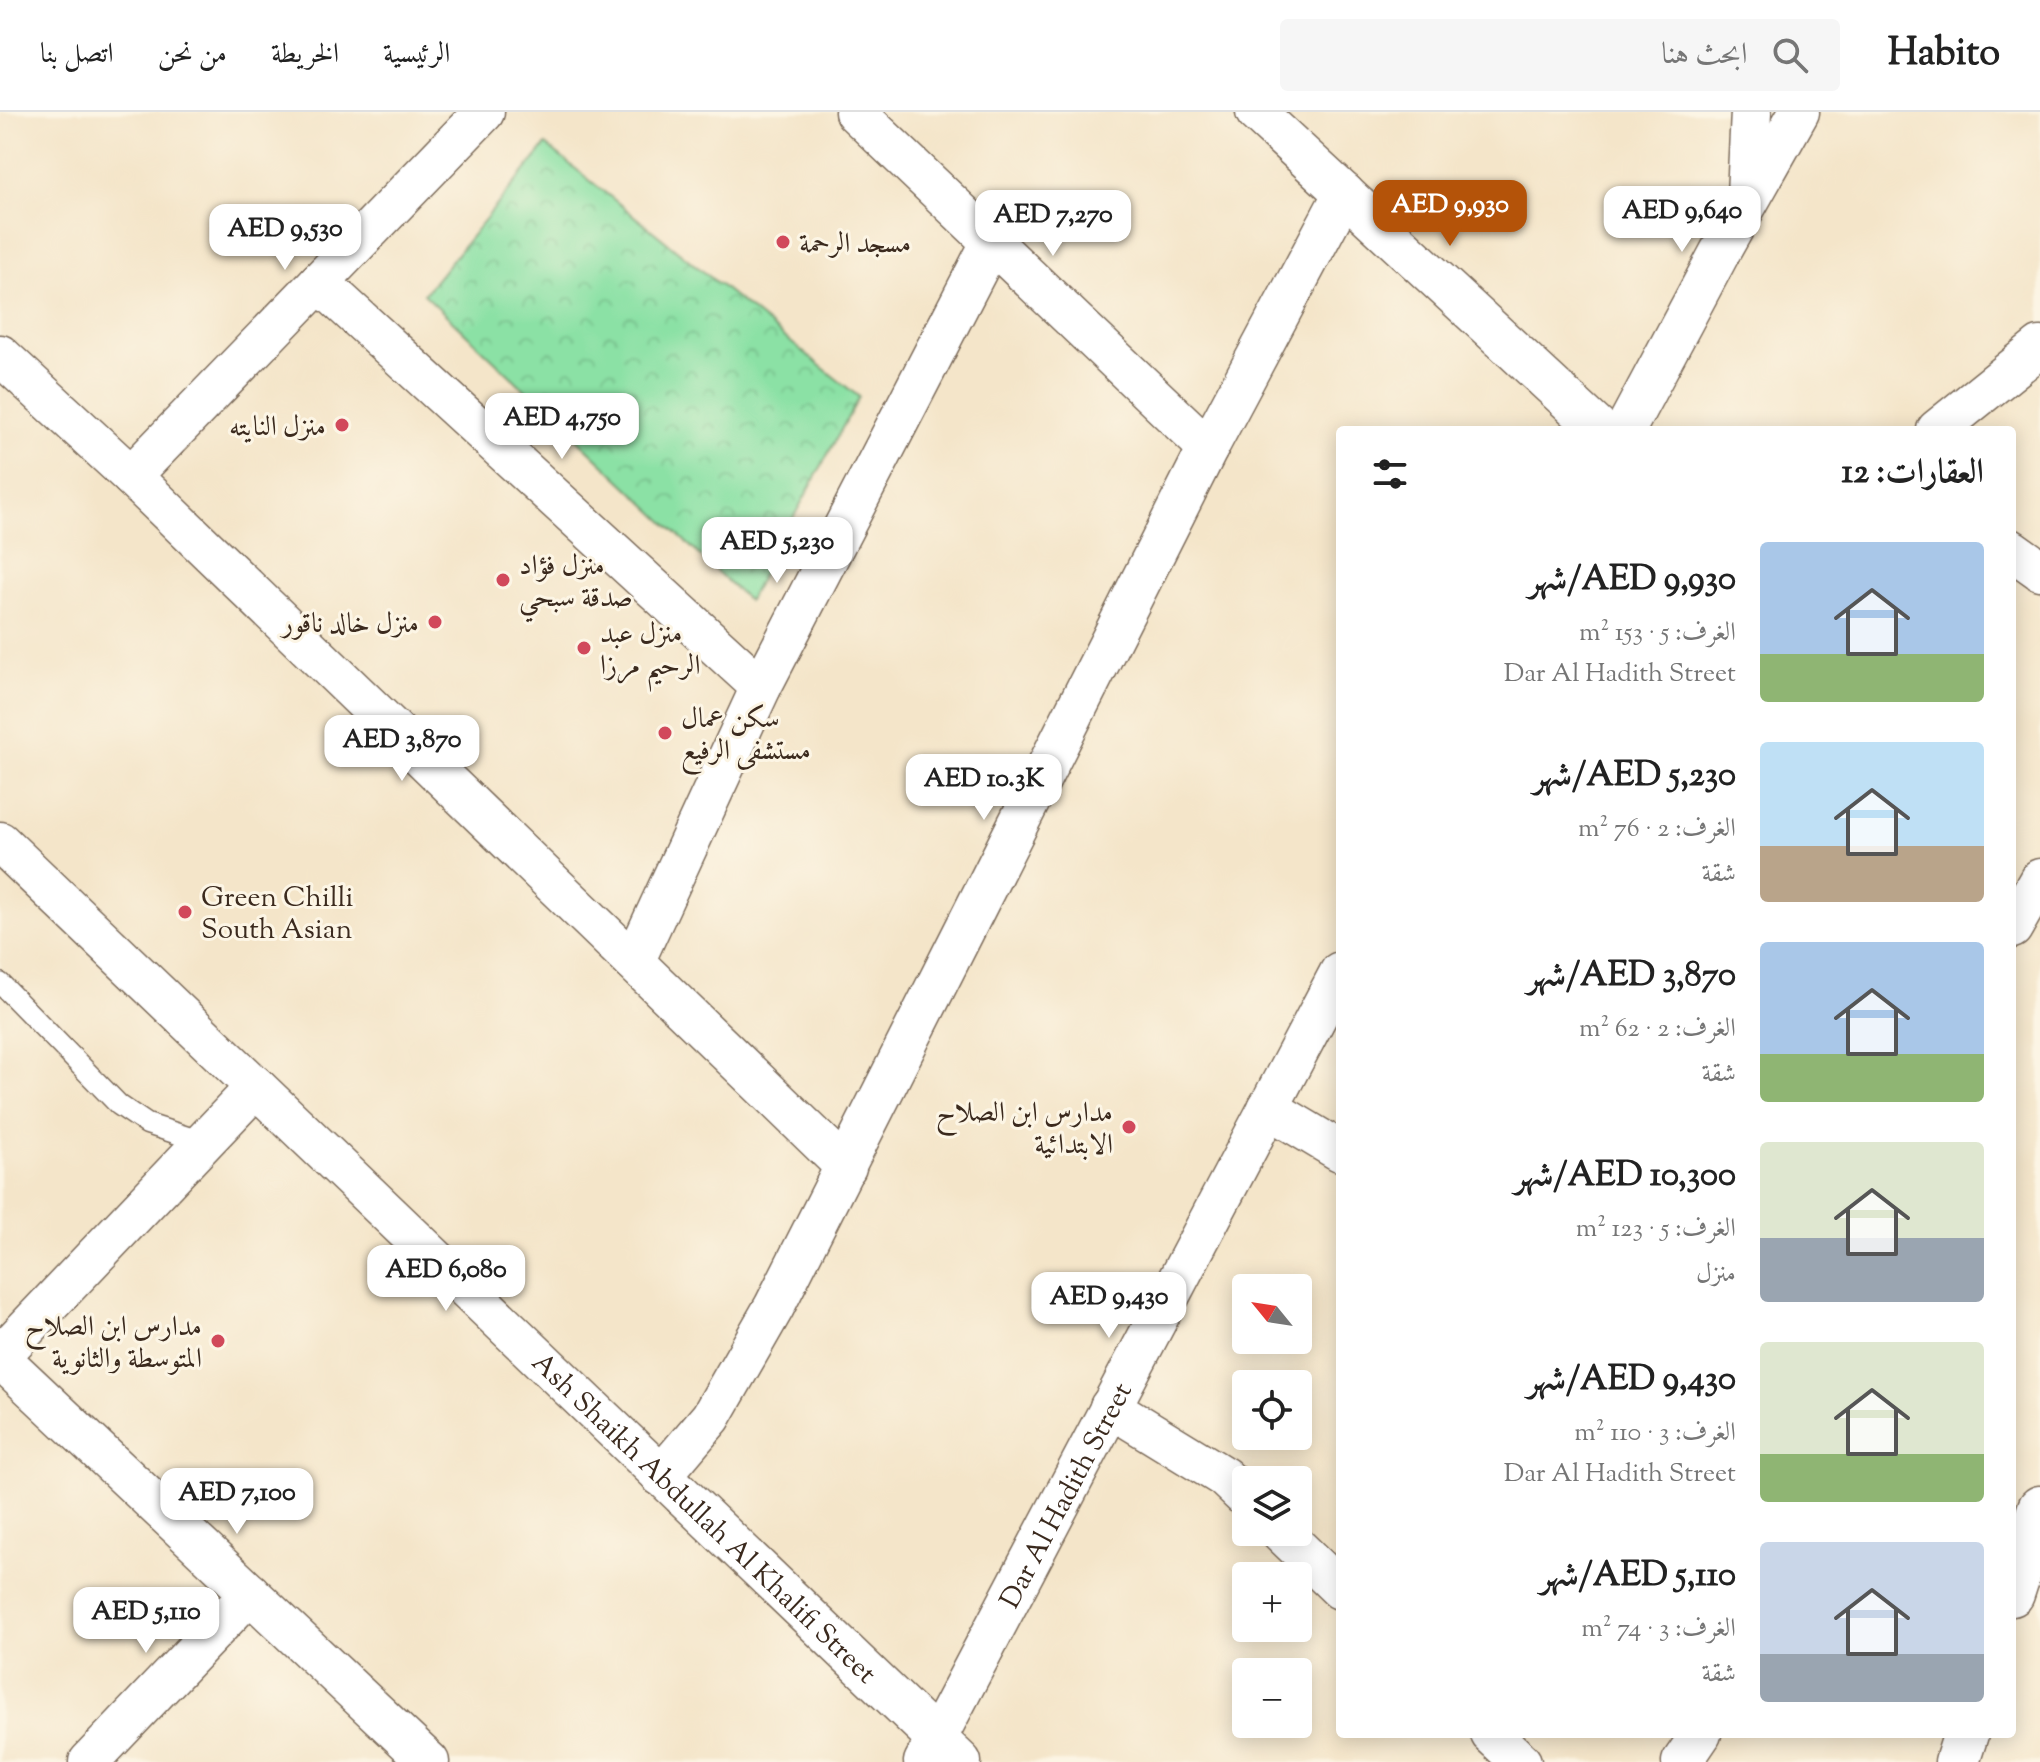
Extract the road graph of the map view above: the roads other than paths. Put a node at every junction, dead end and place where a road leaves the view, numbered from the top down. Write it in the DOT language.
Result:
graph roads {
  1 [pos="484,112"];
  2 [pos="855,112"];
  3 [pos="1256,112"];
  4 [pos="1751,112"];
  5 [pos="1799,112"];
  6 [pos="1344,193"];
  7 [pos="1747,203"];
  8 [pos="991,243"];
  9 [pos="319,282"];
  10 [pos="2040,347"];
  11 [pos="0,355"];
  12 [pos="1596,426"];
  13 [pos="1627,426"];
  14 [pos="1942,426"];
  15 [pos="1208,448"];
  16 [pos="131,476"];
  17 [pos="2016,553"];
  18 [pos="2040,570"];
  19 [pos="761,687"];
  20 [pos="0,842"];
  21 [pos="2037,888"];
  22 [pos="2016,922"];
  23 [pos="634,962"];
  24 [pos="1336,980"];
  25 [pos="0,983"];
  26 [pos="256,1087"];
  27 [pos="1268,1108"];
  28 [pos="203,1142"];
  29 [pos="1336,1149"];
  30 [pos="846,1167"];
  31 [pos="0,1357"];
  32 [pos="1110,1407"];
  33 [pos="661,1476"];
  34 [pos="1232,1485"];
  35 [pos="2040,1508"];
  36 [pos="1295,1546"];
  37 [pos="2016,1582"];
  38 [pos="1336,1585"];
  39 [pos="250,1593"];
  40 [pos="1495,1738"];
  41 [pos="1698,1738"];
  42 [pos="1965,1738"];
  43 [pos="940,1754"];
  44 [pos="89,1762"];
  45 [pos="429,1762"];
  46 [pos="1521,1762"];
  47 [pos="1682,1762"];
  48 [pos="1957,1762"];
  1 -- 9 [label="street"];
  2 -- 8 [label="street"];
  3 -- 6 [label="street"];
  4 -- 7 [label="street"];
  5 -- 7 [label="street"];
  6 -- 12 [label="street"];
  6 -- 15 [label="street"];
  7 -- 13 [label="street"];
  8 -- 15 [label="street"];
  8 -- 19 [label="street"];
  9 -- 16 [label="street"];
  9 -- 19 [label="street"];
  10 -- 14 [label="street"];
  11 -- 16 [label="street"];
  15 -- 30 [label="street"];
  16 -- 23 [label="street"];
  17 -- 18 [label="street"];
  19 -- 23 [label="street"];
  20 -- 26 [label="street, Ash Shaikh Abdullah Al Khalifi Street"];
  21 -- 22 [label="street"];
  23 -- 30 [label="street"];
  24 -- 27 [label="street, Dar Al Hadith Street"];
  25 -- 28 [label="lane"];
  26 -- 28 [label="street"];
  26 -- 33 [label="street, Ash Shaikh Abdullah Al Khalifi Street"];
  27 -- 29 [label="street"];
  27 -- 32 [label="street, Dar Al Hadith Street"];
  28 -- 31 [label="street"];
  30 -- 33 [label="street"];
  31 -- 39 [label="street"];
  32 -- 34 [label="street"];
  32 -- 43 [label="street, Dar Al Hadith Street"];
  33 -- 43 [label="street, Ash Shaikh Abdullah Al Khalifi Street"];
  35 -- 37 [label="street"];
  36 -- 38 [label="street"];
  39 -- 44 [label="street"];
  39 -- 45 [label="street"];
  40 -- 46 [label="street"];
  41 -- 47 [label="street"];
  42 -- 48 [label="street"];
}
